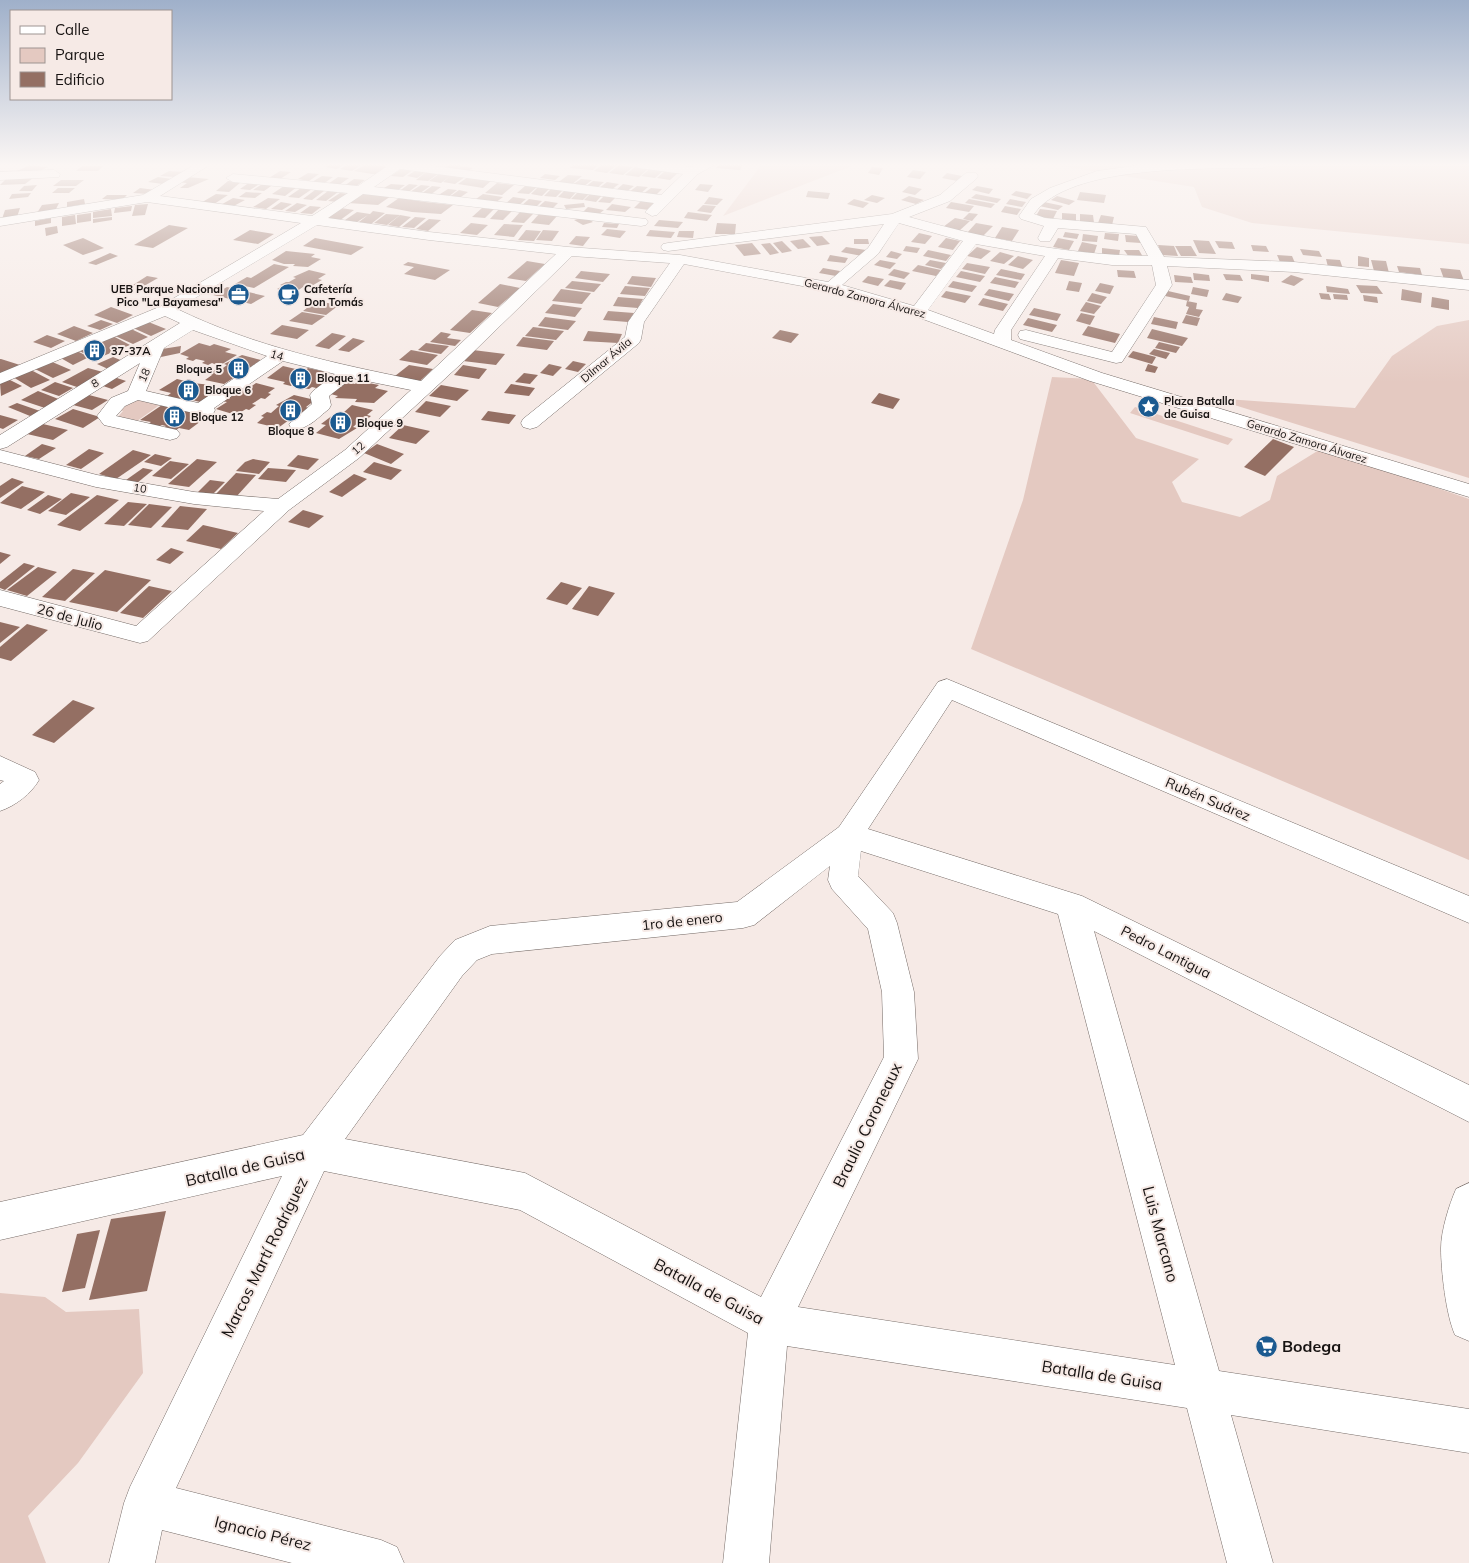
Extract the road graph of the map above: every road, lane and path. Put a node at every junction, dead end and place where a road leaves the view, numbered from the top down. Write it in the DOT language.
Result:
graph roads {
  1 [pos="287,237"];
  2 [pos="438,237"];
  3 [pos="625,237"];
  4 [pos="743,237"];
  5 [pos="882,237"];
  6 [pos="964,237"];
  7 [pos="1050,237"];
  8 [pos="1145,237"];
  9 [pos="972,239"];
  10 [pos="568,251"];
  11 [pos="1046,252"];
  12 [pos="606,254"];
  13 [pos="680,259"];
  14 [pos="1158,260"];
  15 [pos="1469,285"];
  16 [pos="831,287"];
  17 [pos="166,310"];
  18 [pos="918,312"];
  19 [pos="192,324"];
  20 [pos="1002,336"];
  21 [pos="157,344"];
  22 [pos="279,356"];
  23 [pos="348,372"];
  24 [pos="0,379"];
  25 [pos="424,387"];
  26 [pos="136,394"];
  27 [pos="530,423"];
  28 [pos="298,424"];
  29 [pos="170,434"];
  30 [pos="0,444"];
  31 [pos="0,456"];
  32 [pos="1469,491"];
  33 [pos="282,506"];
  34 [pos="0,598"];
  35 [pos="140,636"];
  36 [pos="947,688"];
  37 [pos="0,767"];
  38 [pos="0,800"];
  39 [pos="849,835"];
  40 [pos="1071,905"];
  41 [pos="1469,910"];
  42 [pos="490,940"];
  43 [pos="1469,1104"];
  44 [pos="314,1151"];
  45 [pos="1469,1202"];
  46 [pos="0,1221"];
  47 [pos="1469,1321"];
  48 [pos="769,1323"];
  49 [pos="1203,1391"];
  50 [pos="1469,1430"];
  51 [pos="146,1503"];
  52 [pos="132,1563"];
  53 [pos="381,1563"];
  54 [pos="746,1563"];
  55 [pos="1250,1563"];
  1 -- 17 [label="street"];
  2 -- 10 [label="street, Gerardo Zamora Álvarez"];
  3 -- 12 [label="street"];
  4 -- 12 [label="street"];
  5 -- 16 [label="street"];
  6 -- 9 [label="street"];
  7 -- 11 [label="street"];
  8 -- 14 [label="street"];
  9 -- 11 [label="street"];
  9 -- 18 [label="street"];
  10 -- 12 [label="street, Gerardo Zamora Álvarez"];
  10 -- 25 [label="street, 12"];
  11 -- 14 [label="street"];
  11 -- 20 [label="street"];
  12 -- 13 [label="street, Gerardo Zamora Álvarez"];
  13 -- 16 [label="street, Gerardo Zamora Álvarez"];
  13 -- 27 [label="street, Dilmar Ávila"];
  14 -- 15 [label="street"];
  14 -- 20 [label="street"];
  16 -- 18 [label="street, Gerardo Zamora Álvarez"];
  17 -- 19 [label="street, 14"];
  17 -- 24 [label="street"];
  18 -- 20 [label="street, Gerardo Zamora Álvarez"];
  19 -- 21 [label="street, 8"];
  19 -- 22 [label="street, 14"];
  20 -- 32 [label="street, Gerardo Zamora Álvarez"];
  21 -- 26 [label="street, 18"];
  21 -- 30 [label="street, 8"];
  22 -- 23 [label="street, 14"];
  22 -- 26 [label="street, 18"];
  23 -- 25 [label="street, 14"];
  23 -- 28 [label="street"];
  25 -- 33 [label="street, 12"];
  26 -- 29 [label="street"];
  31 -- 33 [label="street, 10"];
  33 -- 35 [label="street, 12"];
  34 -- 35 [label="street, 26 de Julio"];
  36 -- 39 [label="street, Braulio Coroneaux"];
  36 -- 41 [label="street, Rubén Suárez"];
  37 -- 38 [label="street"];
  39 -- 40 [label="street, Pedro Lantigua"];
  39 -- 42 [label="street, 1ro de enero"];
  39 -- 48 [label="street, Braulio Coroneaux"];
  40 -- 43 [label="street, Pedro Lantigua"];
  40 -- 49 [label="street, Luis Marcano"];
  42 -- 44 [label="street, Marcos Martí Rodríguez"];
  44 -- 46 [label="street, Batalla de Guisa"];
  44 -- 48 [label="street, Batalla de Guisa"];
  44 -- 51 [label="street, Marcos Martí Rodríguez"];
  45 -- 47 [label="street"];
  48 -- 49 [label="street, Batalla de Guisa"];
  48 -- 54 [label="street, Braulio Coroneaux"];
  49 -- 50 [label="street, Batalla de Guisa"];
  49 -- 55 [label="street, Luis Marcano"];
  51 -- 52 [label="street, Marcos Martí Rodríguez"];
  51 -- 53 [label="street, Ignacio Pérez"];
}
